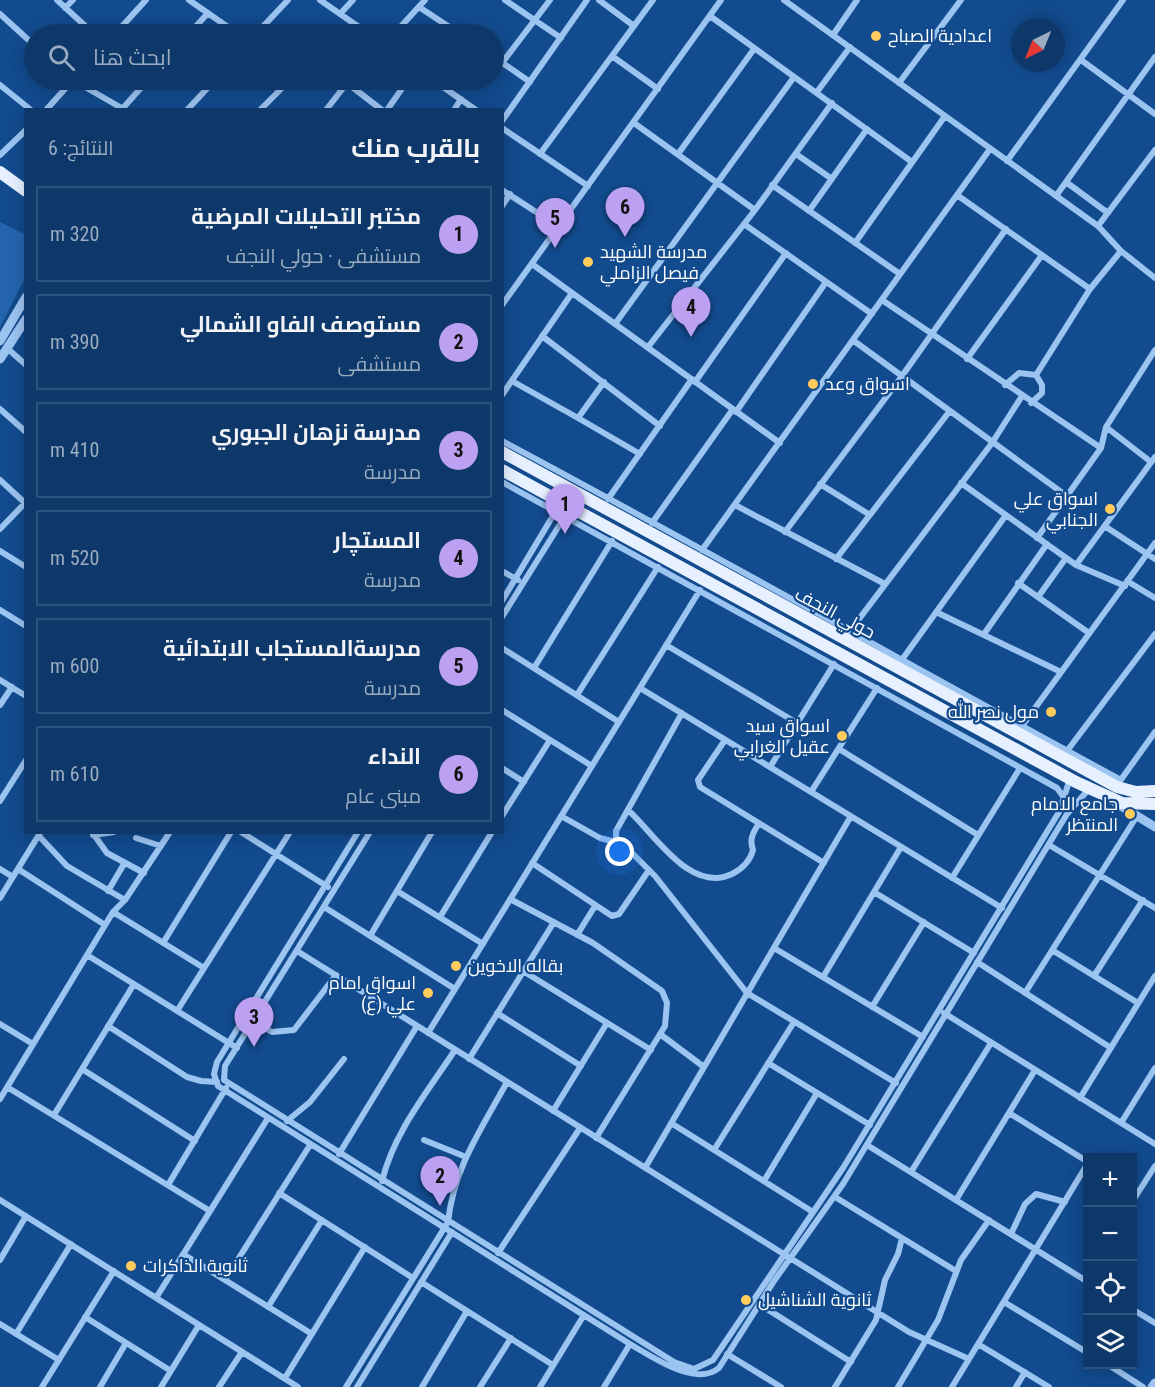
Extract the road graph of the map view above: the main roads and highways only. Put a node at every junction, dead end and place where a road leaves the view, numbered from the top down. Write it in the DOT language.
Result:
graph roads {
  1 [pos="0,172"];
  2 [pos="24,190"];
  3 [pos="504,453"];
  4 [pos="504,471"];
  5 [pos="736,580"];
  6 [pos="730,594"];
  7 [pos="763,595"];
  8 [pos="754,607"];
  9 [pos="1155,791"];
  10 [pos="1155,804"];
  1 -- 2 [label="main road"];
  3 -- 5 [label="main road, حولي النجف"];
  4 -- 6 [label="main road, حولي النجف"];
  5 -- 6 [label="main road"];
  5 -- 7 [label="main road, حولي النجف"];
  6 -- 8 [label="main road, حولي النجف"];
  7 -- 8 [label="main road"];
  7 -- 9 [label="main road, حولي النجف"];
  8 -- 10 [label="main road, حولي النجف"];
}
